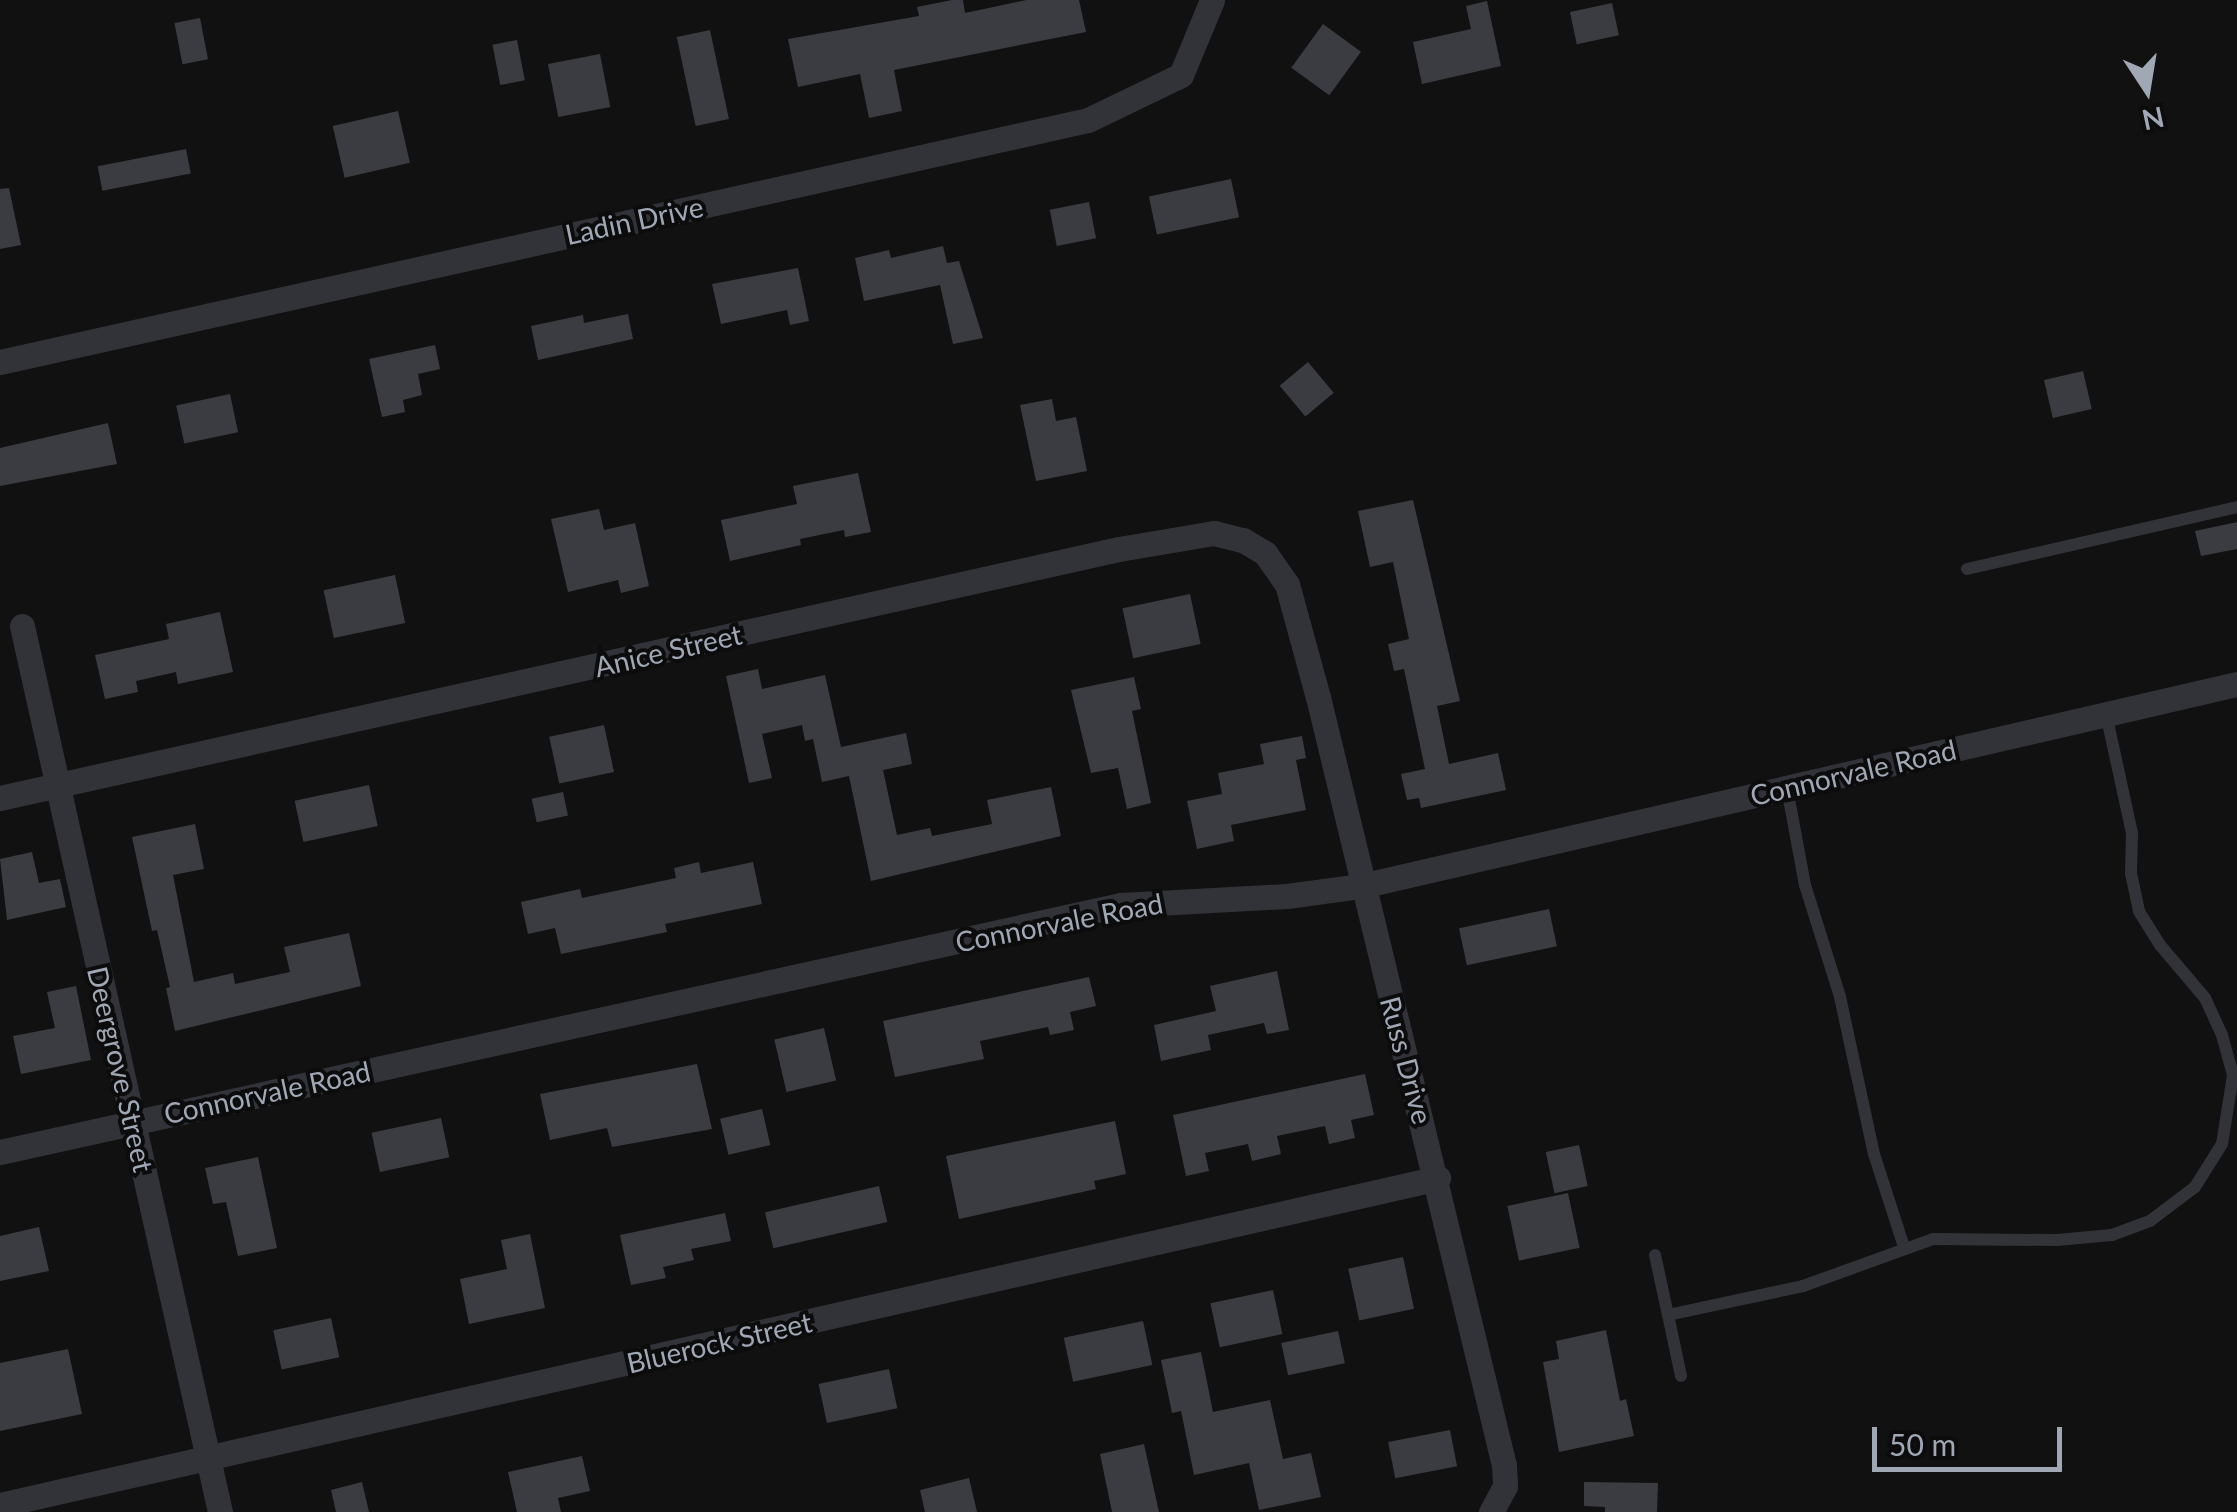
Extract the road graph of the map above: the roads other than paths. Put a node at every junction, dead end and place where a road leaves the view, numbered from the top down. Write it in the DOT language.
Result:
graph roads {
  1 [pos="1212,0"];
  2 [pos="0,362"];
  3 [pos="2237,507"];
  4 [pos="1967,569"];
  5 [pos="1295,614"];
  6 [pos="22,626"];
  7 [pos="2237,684"];
  8 [pos="2106,714"];
  9 [pos="57,785"];
  10 [pos="1787,788"];
  11 [pos="0,798"];
  12 [pos="1361,886"];
  13 [pos="134,1121"];
  14 [pos="0,1152"];
  15 [pos="1438,1178"];
  16 [pos="1904,1248"];
  17 [pos="1656,1254"];
  18 [pos="1668,1315"];
  19 [pos="1681,1376"];
  20 [pos="208,1458"];
  21 [pos="0,1505"];
  22 [pos="1494,1510"];
  23 [pos="220,1512"];
  1 -- 2 [label="street, Ladin Drive"];
  3 -- 4 [label="lane"];
  5 -- 9 [label="street, Anice Street"];
  5 -- 12 [label="street, Russ Drive"];
  6 -- 9 [label="street, Deergrove Street"];
  7 -- 8 [label="street, Connorvale Road"];
  8 -- 10 [label="street, Connorvale Road"];
  8 -- 16 [label="lane"];
  9 -- 11 [label="street, Anice Street"];
  9 -- 13 [label="street, Deergrove Street"];
  10 -- 12 [label="street, Connorvale Road"];
  10 -- 16 [label="lane"];
  12 -- 13 [label="street, Connorvale Road"];
  12 -- 15 [label="street, Russ Drive"];
  13 -- 14 [label="street, Connorvale Road"];
  13 -- 20 [label="street, Deergrove Street"];
  15 -- 20 [label="street, Bluerock Street"];
  15 -- 22 [label="street, Russ Drive"];
  16 -- 18 [label="lane"];
  17 -- 18 [label="lane"];
  18 -- 19 [label="lane"];
  20 -- 21 [label="street, Bluerock Street"];
  20 -- 23 [label="street, Deergrove Street"];
}
